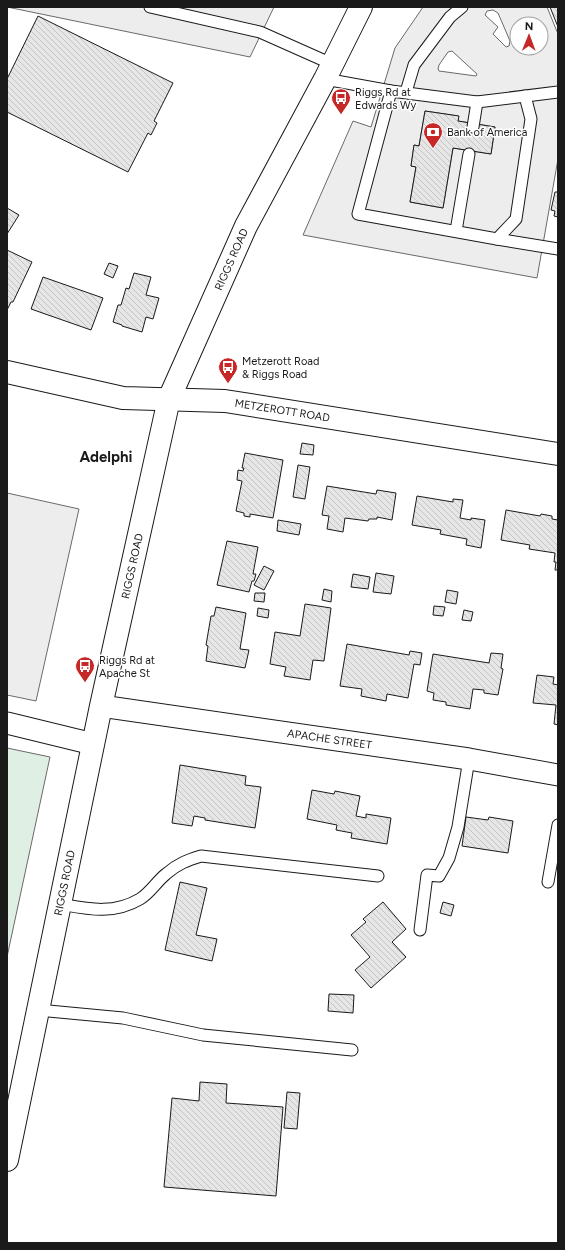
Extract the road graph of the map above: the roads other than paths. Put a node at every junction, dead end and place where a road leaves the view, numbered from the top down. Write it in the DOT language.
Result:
graph roads {
  1 [pos="150,7"];
  2 [pos="361,7"];
  3 [pos="462,7"];
  4 [pos="328,72"];
  5 [pos="391,91"];
  6 [pos="406,92"];
  7 [pos="558,92"];
  8 [pos="525,96"];
  9 [pos="477,102"];
  10 [pos="473,127"];
  11 [pos="469,154"];
  12 [pos="456,231"];
  13 [pos="497,239"];
  14 [pos="558,249"];
  15 [pos="7,372"];
  16 [pos="169,399"];
  17 [pos="558,454"];
  18 [pos="101,706"];
  19 [pos="7,723"];
  20 [pos="93,744"];
  21 [pos="469,758"];
  22 [pos="558,775"];
  23 [pos="558,825"];
  24 [pos="378,876"];
  25 [pos="548,882"];
  26 [pos="60,904"];
  27 [pos="420,930"];
  28 [pos="38,1010"];
  29 [pos="352,1050"];
  30 [pos="8,1148"];
  1 -- 4 [label="lane"];
  2 -- 4 [label="main road, RIGGS ROAD"];
  3 -- 6 [label="lane"];
  4 -- 5 [label="lane"];
  4 -- 16 [label="main road, RIGGS ROAD"];
  5 -- 6 [label="lane"];
  5 -- 12 [label="lane"];
  6 -- 9 [label="lane"];
  7 -- 8 [label="lane"];
  8 -- 9 [label="lane"];
  8 -- 13 [label="lane"];
  9 -- 10 [label="lane"];
  11 -- 12 [label="lane"];
  12 -- 13 [label="lane"];
  13 -- 14 [label="lane"];
  15 -- 16 [label="main road, METZEROTT ROAD"];
  16 -- 17 [label="main road, METZEROTT ROAD"];
  16 -- 18 [label="main road, RIGGS ROAD"];
  18 -- 20 [label="main road, RIGGS ROAD"];
  18 -- 21 [label="street, APACHE STREET"];
  19 -- 20 [label="street"];
  20 -- 26 [label="main road, RIGGS ROAD"];
  21 -- 22 [label="street, APACHE STREET"];
  21 -- 27 [label="lane"];
  23 -- 25 [label="lane"];
  24 -- 26 [label="lane"];
  26 -- 28 [label="main road, RIGGS ROAD"];
  28 -- 29 [label="lane"];
  28 -- 30 [label="main road, RIGGS ROAD"];
}
